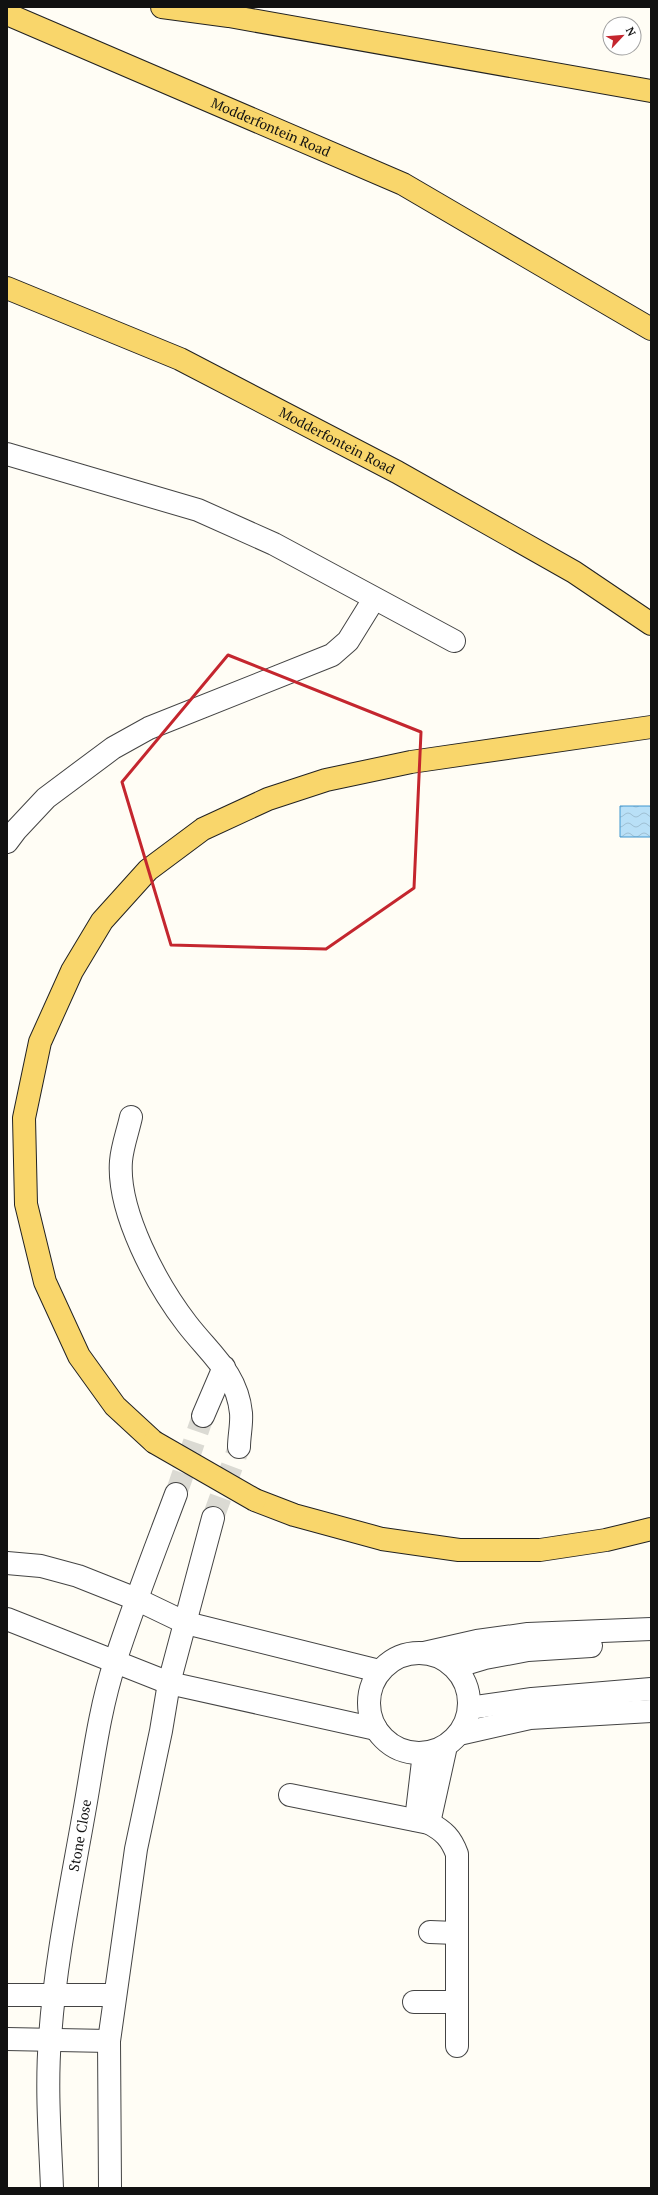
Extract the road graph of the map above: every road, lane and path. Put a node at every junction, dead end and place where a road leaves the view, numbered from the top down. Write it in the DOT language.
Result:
graph roads {
  1 [pos="162,7"];
  2 [pos="7,14"];
  3 [pos="651,91"];
  4 [pos="7,288"];
  5 [pos="651,329"];
  6 [pos="7,454"];
  7 [pos="574,572"];
  8 [pos="374,599"];
  9 [pos="651,624"];
  10 [pos="454,641"];
  11 [pos="651,641"];
  12 [pos="651,727"];
  13 [pos="7,842"];
  14 [pos="131,1117"];
  15 [pos="224,1367"];
  16 [pos="203,1416"];
  17 [pos="239,1447"];
  18 [pos="176,1494"];
  19 [pos="213,1518"];
  20 [pos="651,1528"];
  21 [pos="7,1563"];
  22 [pos="136,1599"];
  23 [pos="7,1619"];
  24 [pos="186,1624"];
  25 [pos="651,1629"];
  26 [pos="651,1642"];
  27 [pos="424,1653"];
  28 [pos="115,1663"];
  29 [pos="455,1667"];
  30 [pos="379,1671"];
  31 [pos="169,1683"];
  32 [pos="651,1689"];
  33 [pos="469,1708"];
  34 [pos="651,1711"];
  35 [pos="376,1730"];
  36 [pos="452,1740"];
  37 [pos="424,1753"];
  38 [pos="290,1795"];
  39 [pos="422,1822"];
  40 [pos="430,1932"];
  41 [pos="456,1933"];
  42 [pos="7,1995"];
  43 [pos="54,1995"];
  44 [pos="115,1995"];
  45 [pos="414,2002"];
  46 [pos="456,2002"];
  47 [pos="50,2038"];
  48 [pos="7,2039"];
  49 [pos="109,2041"];
  50 [pos="457,2046"];
  51 [pos="52,2188"];
  52 [pos="110,2188"];
  1 -- 3 [label="main road"];
  2 -- 5 [label="main road, Modderfontein Road"];
  4 -- 7 [label="main road, Modderfontein Road"];
  6 -- 8 [label="street"];
  7 -- 9 [label="main road, Modderfontein Road"];
  7 -- 11 [label="main road"];
  8 -- 10 [label="street"];
  8 -- 13 [label="street"];
  12 -- 20 [label="main road, bridge"];
  14 -- 15 [label="street"];
  15 -- 16 [label="street"];
  15 -- 17 [label="street"];
  18 -- 22 [label="street, Stone Close"];
  19 -- 24 [label="street"];
  21 -- 22 [label="street"];
  22 -- 24 [label="street"];
  22 -- 28 [label="street, Stone Close"];
  23 -- 28 [label="street"];
  24 -- 30 [label="street"];
  24 -- 31 [label="street"];
  25 -- 27 [label="street"];
  26 -- 29 [label="street"];
  27 -- 29 [label="street"];
  27 -- 30 [label="street"];
  28 -- 31 [label="street"];
  28 -- 43 [label="street, Stone Close"];
  29 -- 33 [label="street"];
  30 -- 35 [label="street"];
  31 -- 35 [label="street"];
  31 -- 44 [label="street"];
  32 -- 33 [label="street"];
  33 -- 36 [label="street"];
  34 -- 36 [label="street"];
  35 -- 37 [label="street"];
  36 -- 37 [label="street"];
  36 -- 39 [label="street"];
  37 -- 39 [label="street"];
  38 -- 39 [label="street"];
  39 -- 41 [label="street"];
  40 -- 41 [label="street"];
  41 -- 46 [label="street"];
  42 -- 43 [label="street"];
  43 -- 44 [label="street"];
  43 -- 47 [label="street, Stone Close"];
  44 -- 49 [label="street"];
  45 -- 46 [label="street"];
  46 -- 50 [label="street"];
  47 -- 48 [label="street"];
  47 -- 49 [label="street"];
  47 -- 51 [label="street, Stone Close"];
  49 -- 52 [label="street"];
}
